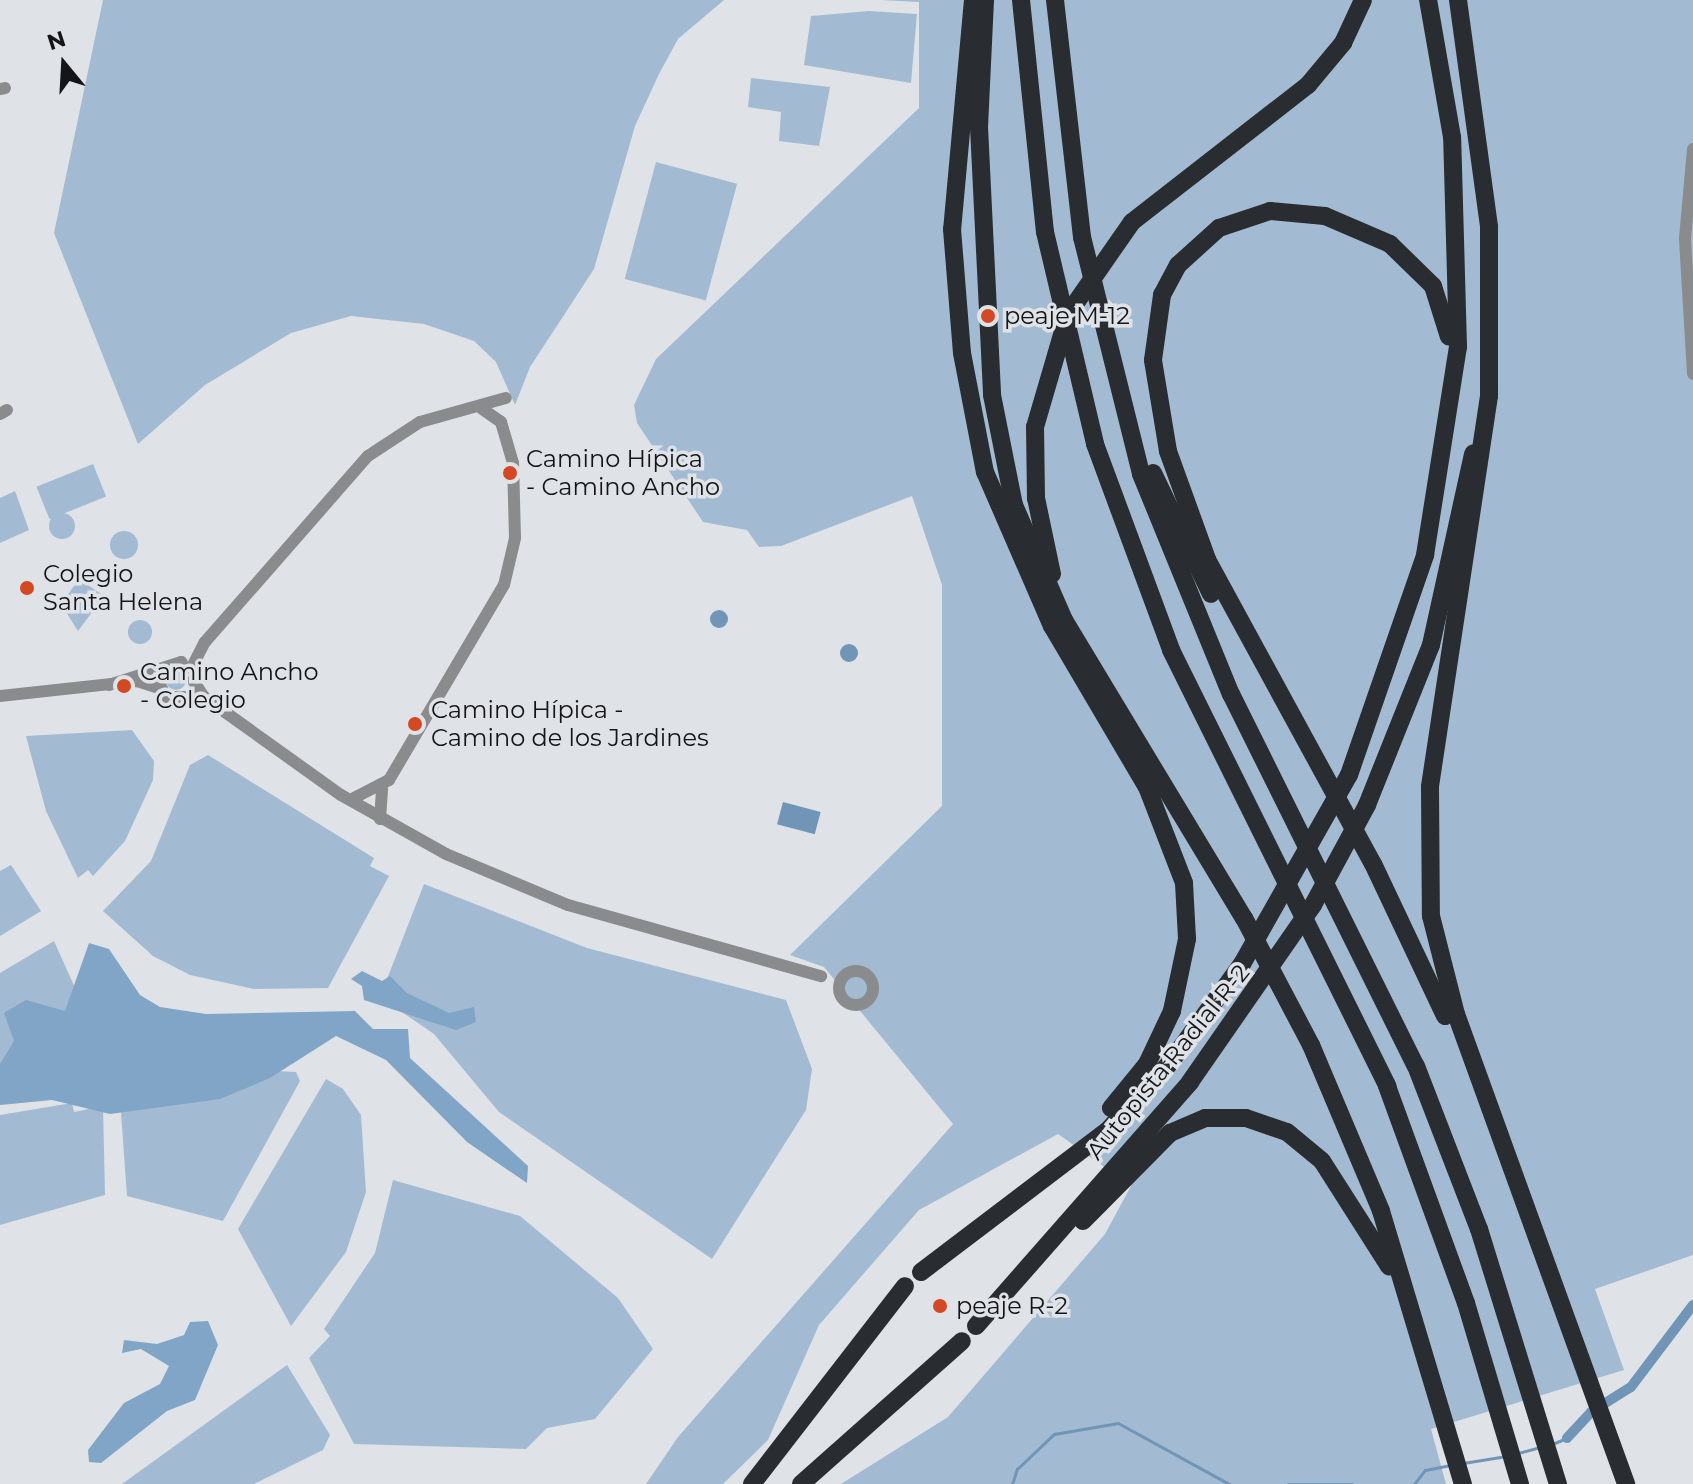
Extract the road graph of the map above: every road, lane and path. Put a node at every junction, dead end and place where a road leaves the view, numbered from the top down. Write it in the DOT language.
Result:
graph roads {
  1 [pos="973,0"];
  2 [pos="985,0"];
  3 [pos="1021,0"];
  4 [pos="1055,0"];
  5 [pos="1363,0"];
  6 [pos="1428,0"];
  7 [pos="1458,0"];
  8 [pos="1693,149"];
  9 [pos="1095,296"];
  10 [pos="1491,321"];
  11 [pos="1693,374"];
  12 [pos="481,408"];
  13 [pos="501,422"];
  14 [pos="1449,424"];
  15 [pos="163,666"];
  16 [pos="193,675"];
  17 [pos="109,685"];
  18 [pos="159,688"];
  19 [pos="1107,690"];
  20 [pos="0,696"];
  21 [pos="186,697"];
  22 [pos="204,697"];
  23 [pos="1320,771"];
  24 [pos="382,789"];
  25 [pos="350,800"];
  26 [pos="380,819"];
  27 [pos="844,975"];
  28 [pos="821,976"];
  29 [pos="839,991"];
  30 [pos="1054,1168"];
  31 [pos="1517,1192"];
  32 [pos="1057,1242"];
  33 [pos="921,1272"];
  34 [pos="905,1286"];
  35 [pos="976,1326"];
  36 [pos="962,1341"];
  37 [pos="1422,1342"];
  38 [pos="1623,1475"];
  39 [pos="752,1484"];
  40 [pos="801,1484"];
  41 [pos="1463,1484"];
  42 [pos="1520,1484"];
  43 [pos="1558,1484"];
  1 -- 30 [label="highway"];
  2 -- 19 [label="highway"];
  3 -- 42 [label="highway"];
  4 -- 9 [label="highway"];
  5 -- 19 [label="highway"];
  6 -- 14 [label="highway"];
  7 -- 10 [label="highway"];
  8 -- 11 [label="street"];
  9 -- 23 [label="highway"];
  9 -- 43 [label="highway"];
  10 -- 31 [label="highway"];
  10 -- 32 [label="highway, Autopista Radial R-2"];
  12 -- 13 [label="street"];
  12 -- 13 [label="street"];
  12 -- 16 [label="street"];
  13 -- 24 [label="street"];
  14 -- 23 [label="highway"];
  14 -- 30 [label="highway, Autopista Radial R-2"];
  15 -- 16 [label="street"];
  15 -- 17 [label="street"];
  15 -- 18 [label="street"];
  16 -- 21 [label="street"];
  16 -- 22 [label="street"];
  17 -- 18 [label="street"];
  17 -- 20 [label="street"];
  18 -- 21 [label="street"];
  19 -- 37 [label="highway"];
  21 -- 22 [label="street"];
  22 -- 25 [label="street"];
  23 -- 31 [label="highway"];
  24 -- 25 [label="street"];
  24 -- 26 [label="street"];
  25 -- 26 [label="street"];
  26 -- 28 [label="street"];
  27 -- 28 [label="street"];
  27 -- 29 [label="street"];
  27 -- 29 [label="street"];
  28 -- 29 [label="street"];
  30 -- 33 [label="highway, Autopista Radial R-2"];
  31 -- 38 [label="highway"];
  32 -- 35 [label="highway, Autopista Radial R-2"];
  32 -- 37 [label="highway"];
  34 -- 39 [label="highway"];
  36 -- 40 [label="highway"];
  37 -- 41 [label="highway"];
}
